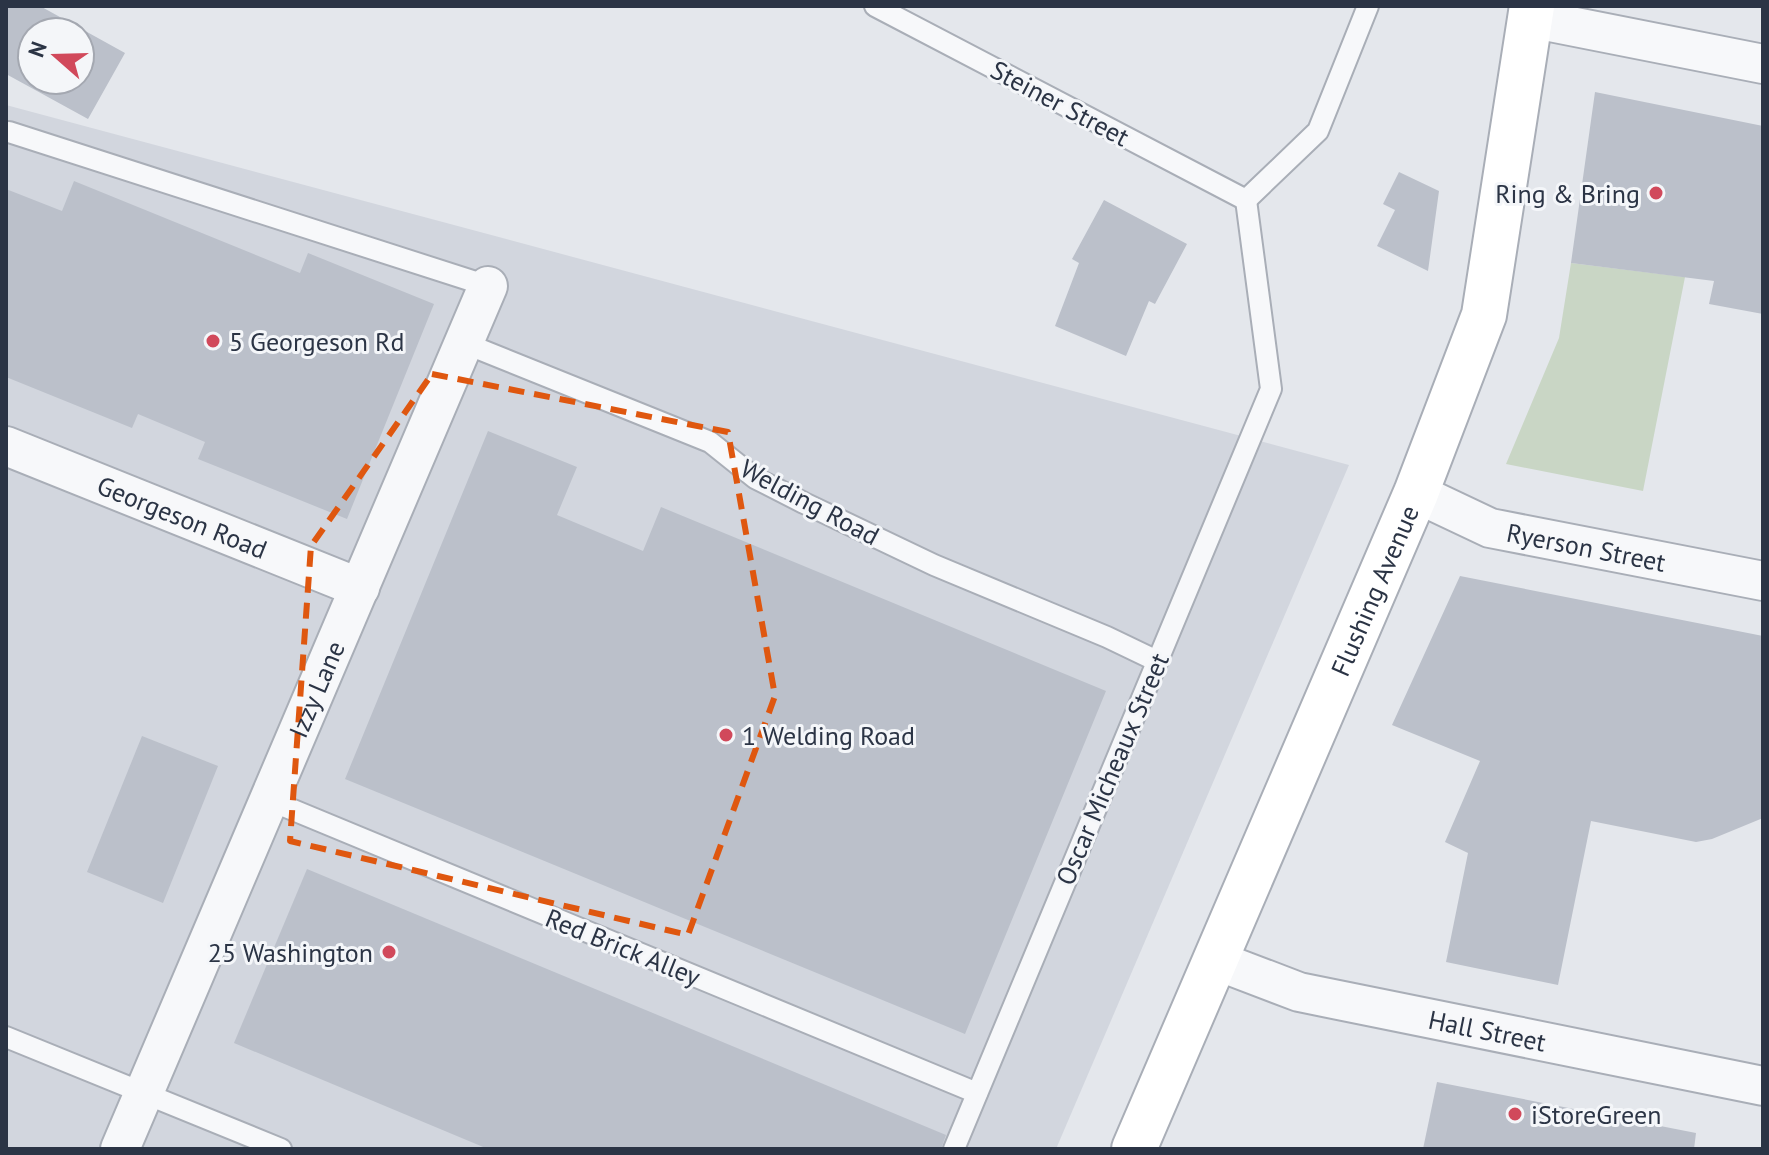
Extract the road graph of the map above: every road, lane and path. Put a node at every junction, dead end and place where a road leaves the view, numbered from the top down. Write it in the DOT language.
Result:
graph roads {
  1 [pos="875,6"];
  2 [pos="1368,6"];
  3 [pos="1531,12"];
  4 [pos="1763,64"];
  5 [pos="9,132"];
  6 [pos="1246,200"];
  7 [pos="488,286"];
  8 [pos="464,343"];
  9 [pos="6,446"];
  10 [pos="1416,493"];
  11 [pos="1763,581"];
  12 [pos="360,588"];
  13 [pos="1157,661"];
  14 [pos="269,800"];
  15 [pos="1215,960"];
  16 [pos="6,1037"];
  17 [pos="1763,1086"];
  18 [pos="145,1093"];
  19 [pos="977,1093"];
  20 [pos="120,1149"];
  21 [pos="281,1149"];
  22 [pos="954,1149"];
  23 [pos="1134,1149"];
  1 -- 6 [label="lane, Steiner Street"];
  2 -- 6 [label="lane"];
  3 -- 4 [label="street"];
  3 -- 10 [label="main road, Flushing Avenue"];
  5 -- 7 [label="lane"];
  6 -- 13 [label="lane, Oscar Micheaux Street"];
  7 -- 8 [label="street, Izzy Lane"];
  8 -- 12 [label="street, Izzy Lane"];
  8 -- 13 [label="lane, Welding Road"];
  9 -- 12 [label="street, Georgeson Road"];
  10 -- 11 [label="street, Ryerson Street"];
  10 -- 15 [label="main road, Flushing Avenue"];
  12 -- 14 [label="street, Izzy Lane"];
  13 -- 19 [label="lane, Oscar Micheaux Street"];
  14 -- 18 [label="street, Izzy Lane"];
  14 -- 19 [label="lane, Red Brick Alley"];
  15 -- 17 [label="street, Hall Street"];
  15 -- 23 [label="main road, Flushing Avenue"];
  16 -- 18 [label="lane"];
  18 -- 20 [label="street, Izzy Lane"];
  18 -- 21 [label="lane"];
  19 -- 22 [label="lane, Oscar Micheaux Street"];
}
